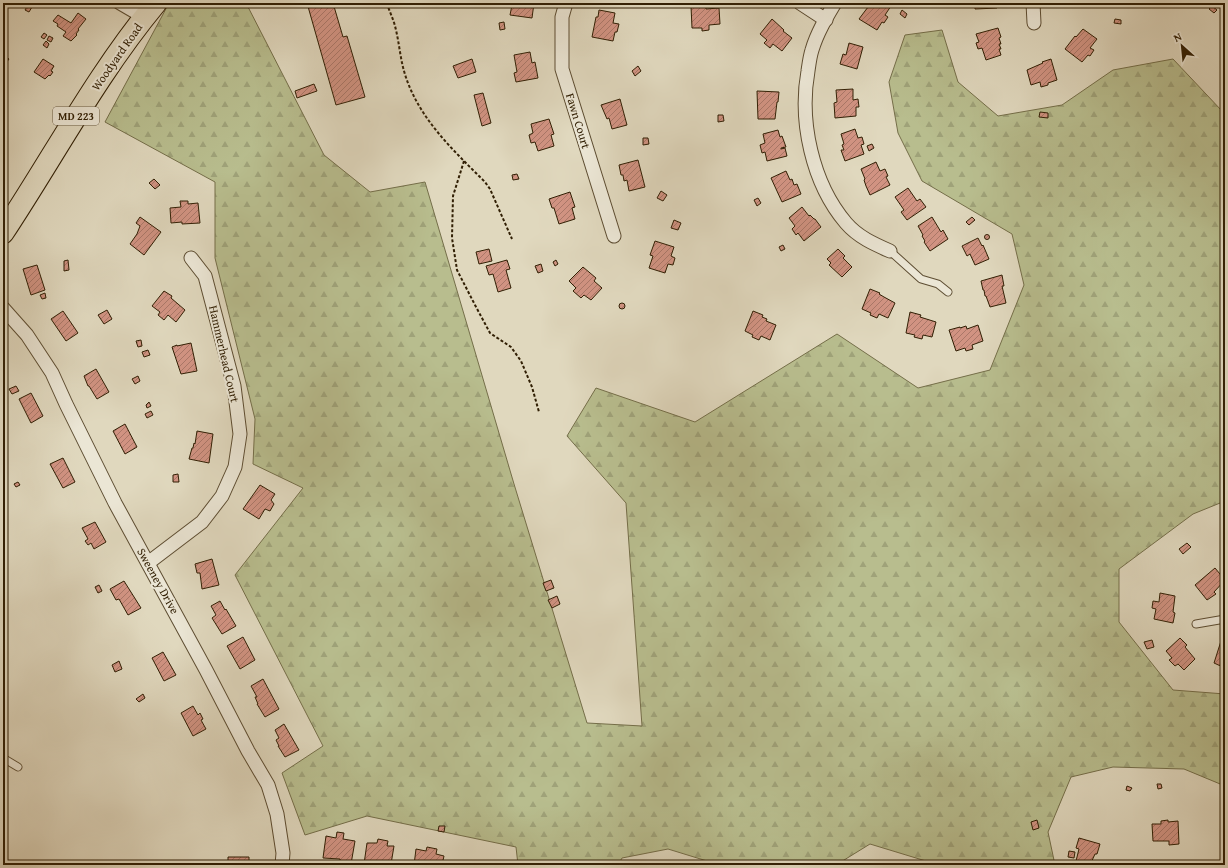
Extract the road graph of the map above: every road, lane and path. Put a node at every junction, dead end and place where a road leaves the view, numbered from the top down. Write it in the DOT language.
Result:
graph roads {
  1 [pos="120,3"];
  2 [pos="387,3"];
  3 [pos="566,3"];
  4 [pos="800,3"];
  5 [pos="835,3"];
  6 [pos="1033,3"];
  7 [pos="150,10"];
  8 [pos="826,20"];
  9 [pos="1034,23"];
  10 [pos="464,161"];
  11 [pos="9,212"];
  12 [pos="3,233"];
  13 [pos="614,236"];
  14 [pos="512,239"];
  15 [pos="890,251"];
  16 [pos="191,258"];
  17 [pos="948,292"];
  18 [pos="3,308"];
  19 [pos="539,412"];
  20 [pos="148,563"];
  21 [pos="1225,619"];
  22 [pos="1196,624"];
  23 [pos="3,758"];
  24 [pos="18,767"];
  25 [pos="282,865"];
  1 -- 7 [label="street"];
  2 -- 10 [label="path"];
  3 -- 13 [label="street, Fawn Court"];
  4 -- 8 [label="street"];
  5 -- 8 [label="street"];
  6 -- 9 [label="street"];
  7 -- 11 [label="main road, Woodyard Road / MD 223"];
  8 -- 15 [label="street"];
  10 -- 14 [label="path"];
  10 -- 19 [label="path"];
  11 -- 12 [label="main road, Woodyard Road / MD 223"];
  15 -- 17 [label="lane"];
  16 -- 20 [label="street, Hammerhead Court"];
  18 -- 20 [label="street, Sweeney Drive"];
  20 -- 25 [label="street, Sweeney Drive"];
  21 -- 22 [label="lane"];
  23 -- 24 [label="lane"];
}
